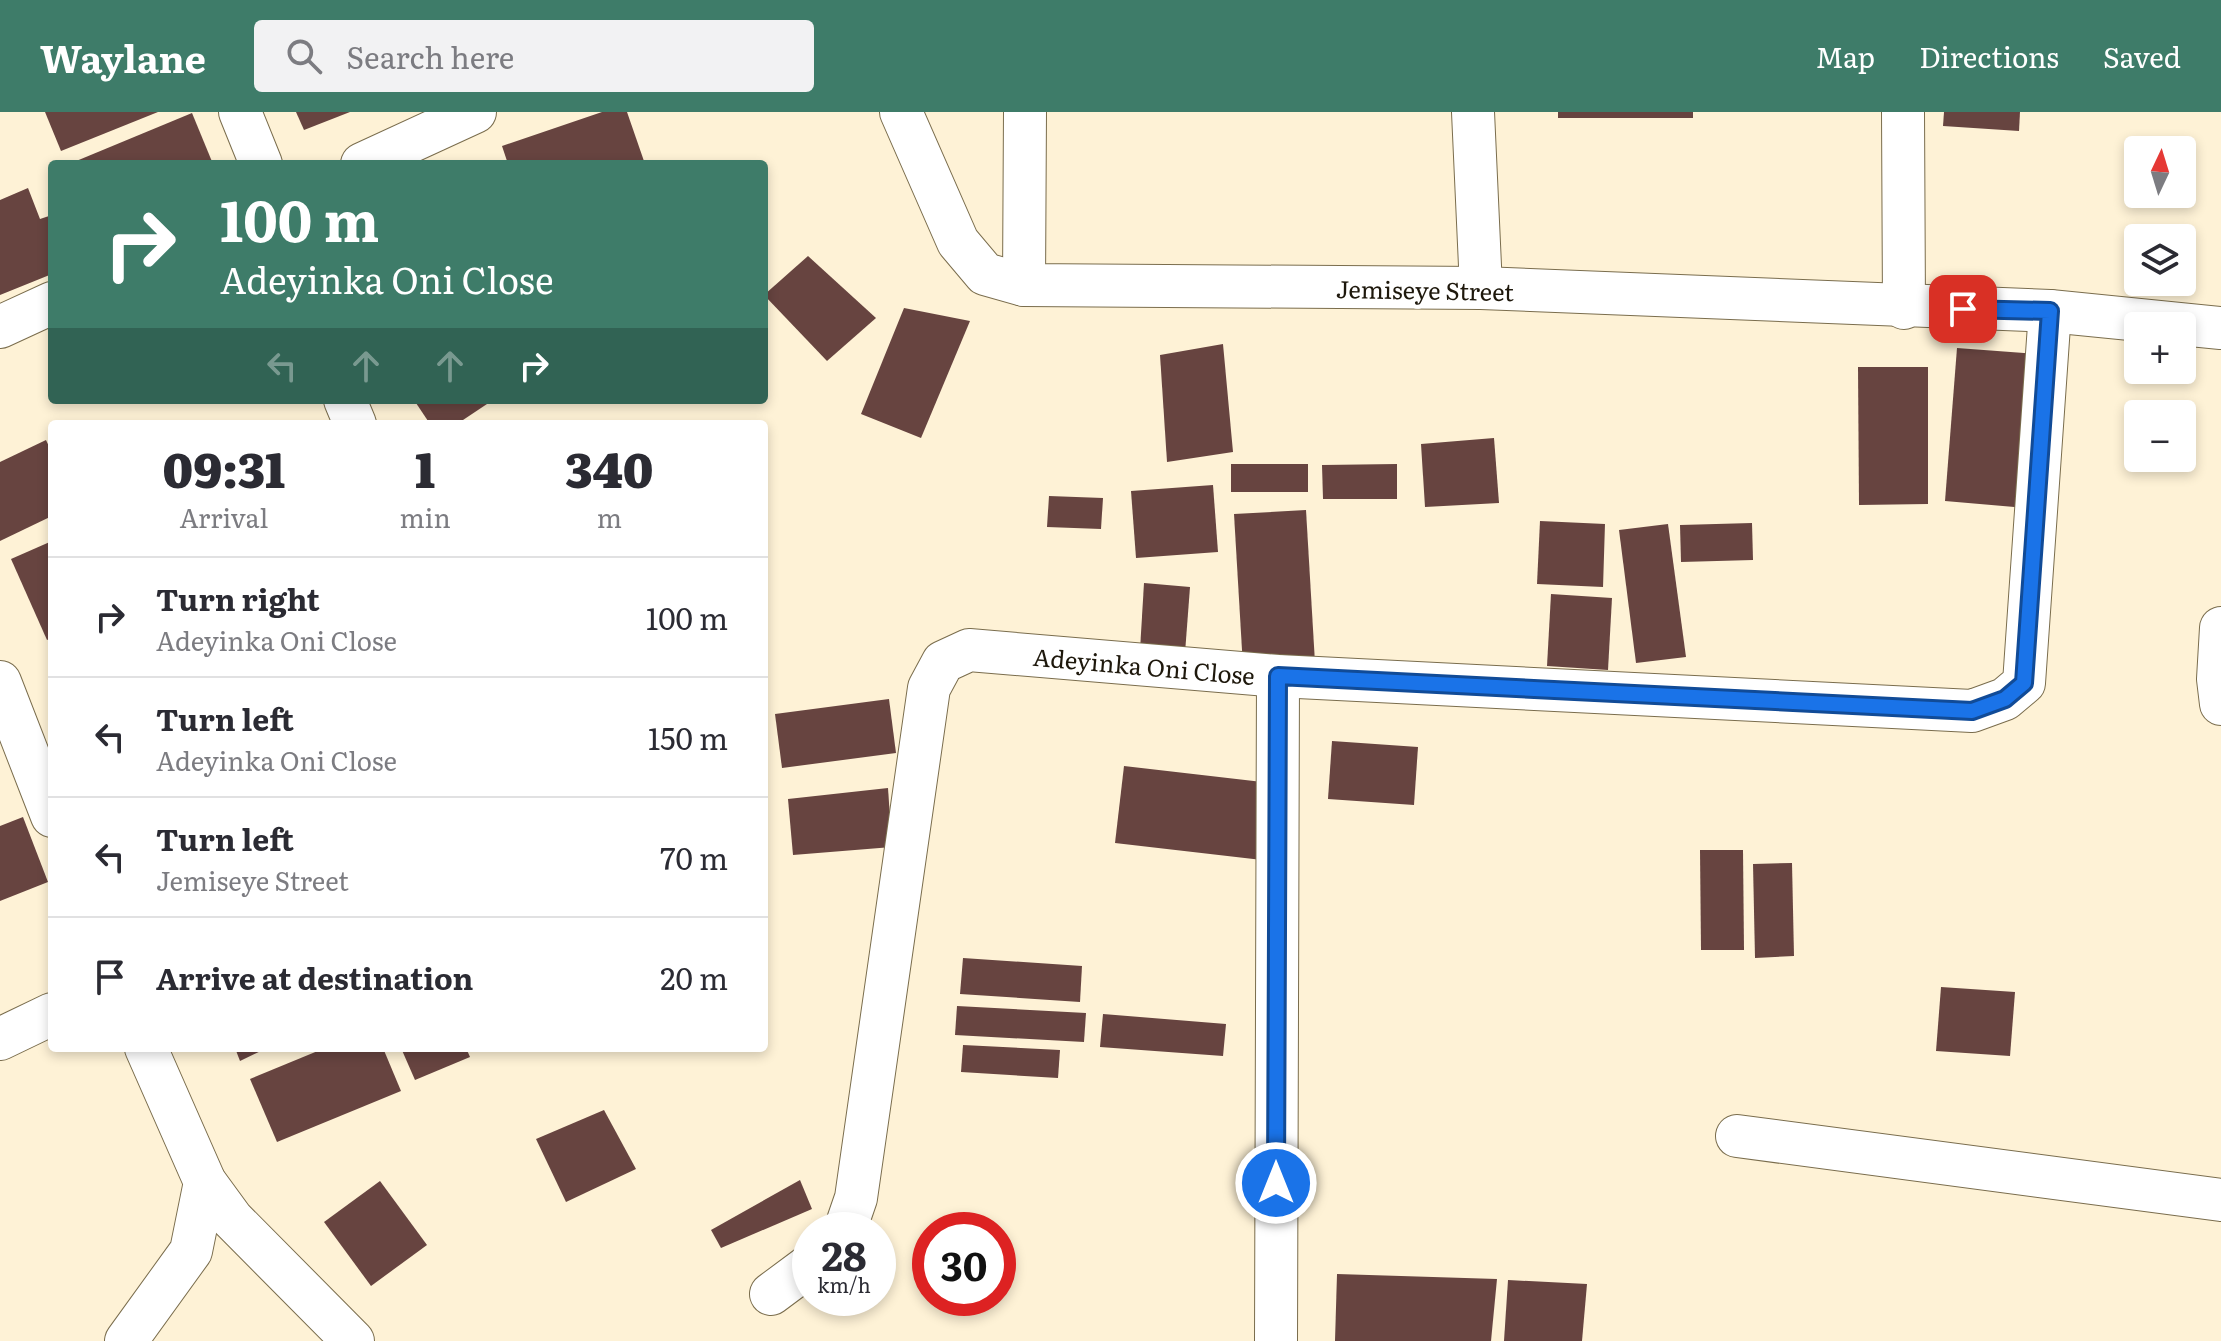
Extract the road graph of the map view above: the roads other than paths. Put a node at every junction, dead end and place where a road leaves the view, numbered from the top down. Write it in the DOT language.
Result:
graph roads {
  1 [pos="240,112"];
  2 [pos="475,112"];
  3 [pos="901,112"];
  4 [pos="1025,112"];
  5 [pos="1473,112"];
  6 [pos="1903,112"];
  7 [pos="259,160"];
  8 [pos="371,160"];
  9 [pos="1024,285"];
  10 [pos="1481,288"];
  11 [pos="48,305"];
  12 [pos="1904,308"];
  13 [pos="2050,311"];
  14 [pos="0,327"];
  15 [pos="2221,328"];
  16 [pos="2221,628"];
  17 [pos="1278,676"];
  18 [pos="0,682"];
  19 [pos="2221,704"];
  20 [pos="48,806"];
  21 [pos="48,1016"];
  22 [pos="0,1039"];
  23 [pos="148,1052"];
  24 [pos="1737,1136"];
  25 [pos="205,1182"];
  26 [pos="2221,1200"];
  27 [pos="851,1212"];
  28 [pos="792,1278"];
  29 [pos="771,1294"];
  30 [pos="126,1341"];
  31 [pos="353,1341"];
  32 [pos="1276,1341"];
  1 -- 7 [label="street"];
  2 -- 8 [label="street"];
  3 -- 9 [label="street, Jemiseye Street"];
  4 -- 9 [label="street"];
  5 -- 10 [label="street"];
  6 -- 12 [label="street"];
  9 -- 10 [label="street, Jemiseye Street"];
  10 -- 12 [label="street, Jemiseye Street"];
  11 -- 14 [label="street"];
  12 -- 13 [label="street, Jemiseye Street"];
  13 -- 15 [label="street, Jemiseye Street"];
  13 -- 17 [label="street, Adeyinka Oni Close"];
  16 -- 19 [label="street"];
  17 -- 27 [label="street, Adeyinka Oni Close"];
  17 -- 32 [label="street"];
  18 -- 20 [label="street"];
  21 -- 22 [label="street"];
  23 -- 25 [label="street"];
  24 -- 26 [label="street"];
  25 -- 30 [label="street"];
  25 -- 31 [label="street"];
  28 -- 29 [label="street"];
}
